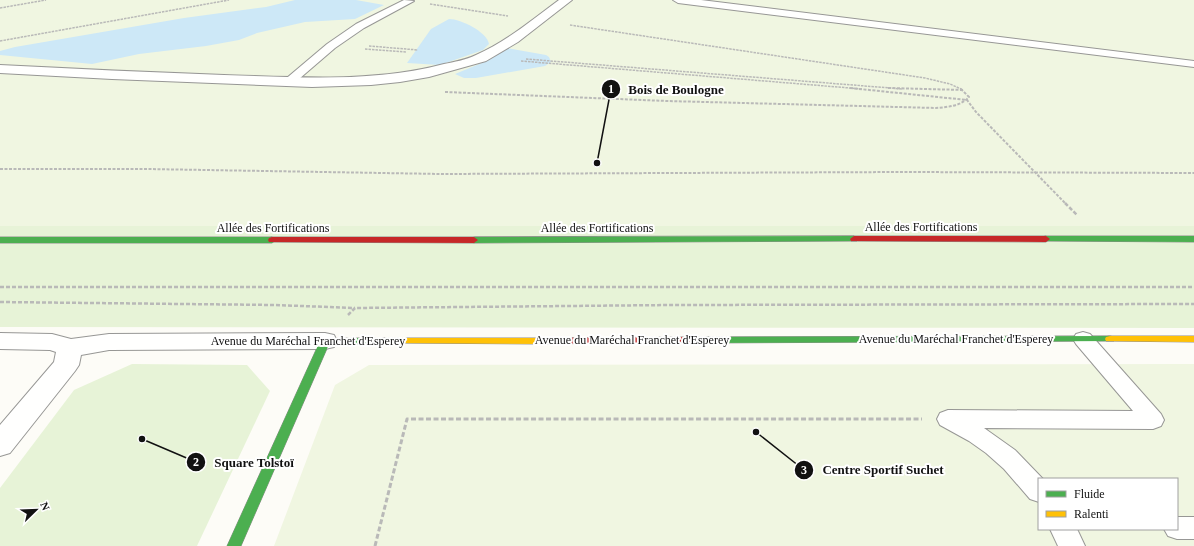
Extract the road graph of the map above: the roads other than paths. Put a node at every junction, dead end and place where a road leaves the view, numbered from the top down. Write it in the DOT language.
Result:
graph roads {
  1 [pos="566,0"];
  2 [pos="678,0"];
  3 [pos="409,1"];
  4 [pos="1194,64"];
  5 [pos="0,68"];
  6 [pos="288,82"];
  7 [pos="1194,239"];
  8 [pos="0,240"];
  9 [pos="1084,339"];
  10 [pos="1194,339"];
  11 [pos="324,341"];
  12 [pos="0,342"];
  13 [pos="70,348"];
  14 [pos="0,445"];
  15 [pos="1038,491"];
  16 [pos="1178,528"];
  17 [pos="1194,528"];
  18 [pos="1064,530"];
  19 [pos="234,546"];
  20 [pos="1072,546"];
  1 -- 6 [label="street"];
  2 -- 4 [label="lane"];
  3 -- 6 [label="lane"];
  5 -- 6 [label="street"];
  7 -- 8 [label="street, Allée des Fortifications"];
  9 -- 10 [label="street, Avenue du Maréchal Franchet d'Esperey"];
  9 -- 11 [label="street, Avenue du Maréchal Franchet d'Esperey"];
  9 -- 15 [label="lane"];
  11 -- 13 [label="street, Avenue du Maréchal Franchet d'Esperey"];
  11 -- 19 [label="street"];
  12 -- 13 [label="street"];
  13 -- 14 [label="street"];
  16 -- 17 [label="lane"];
  18 -- 20 [label="lane"];
}
